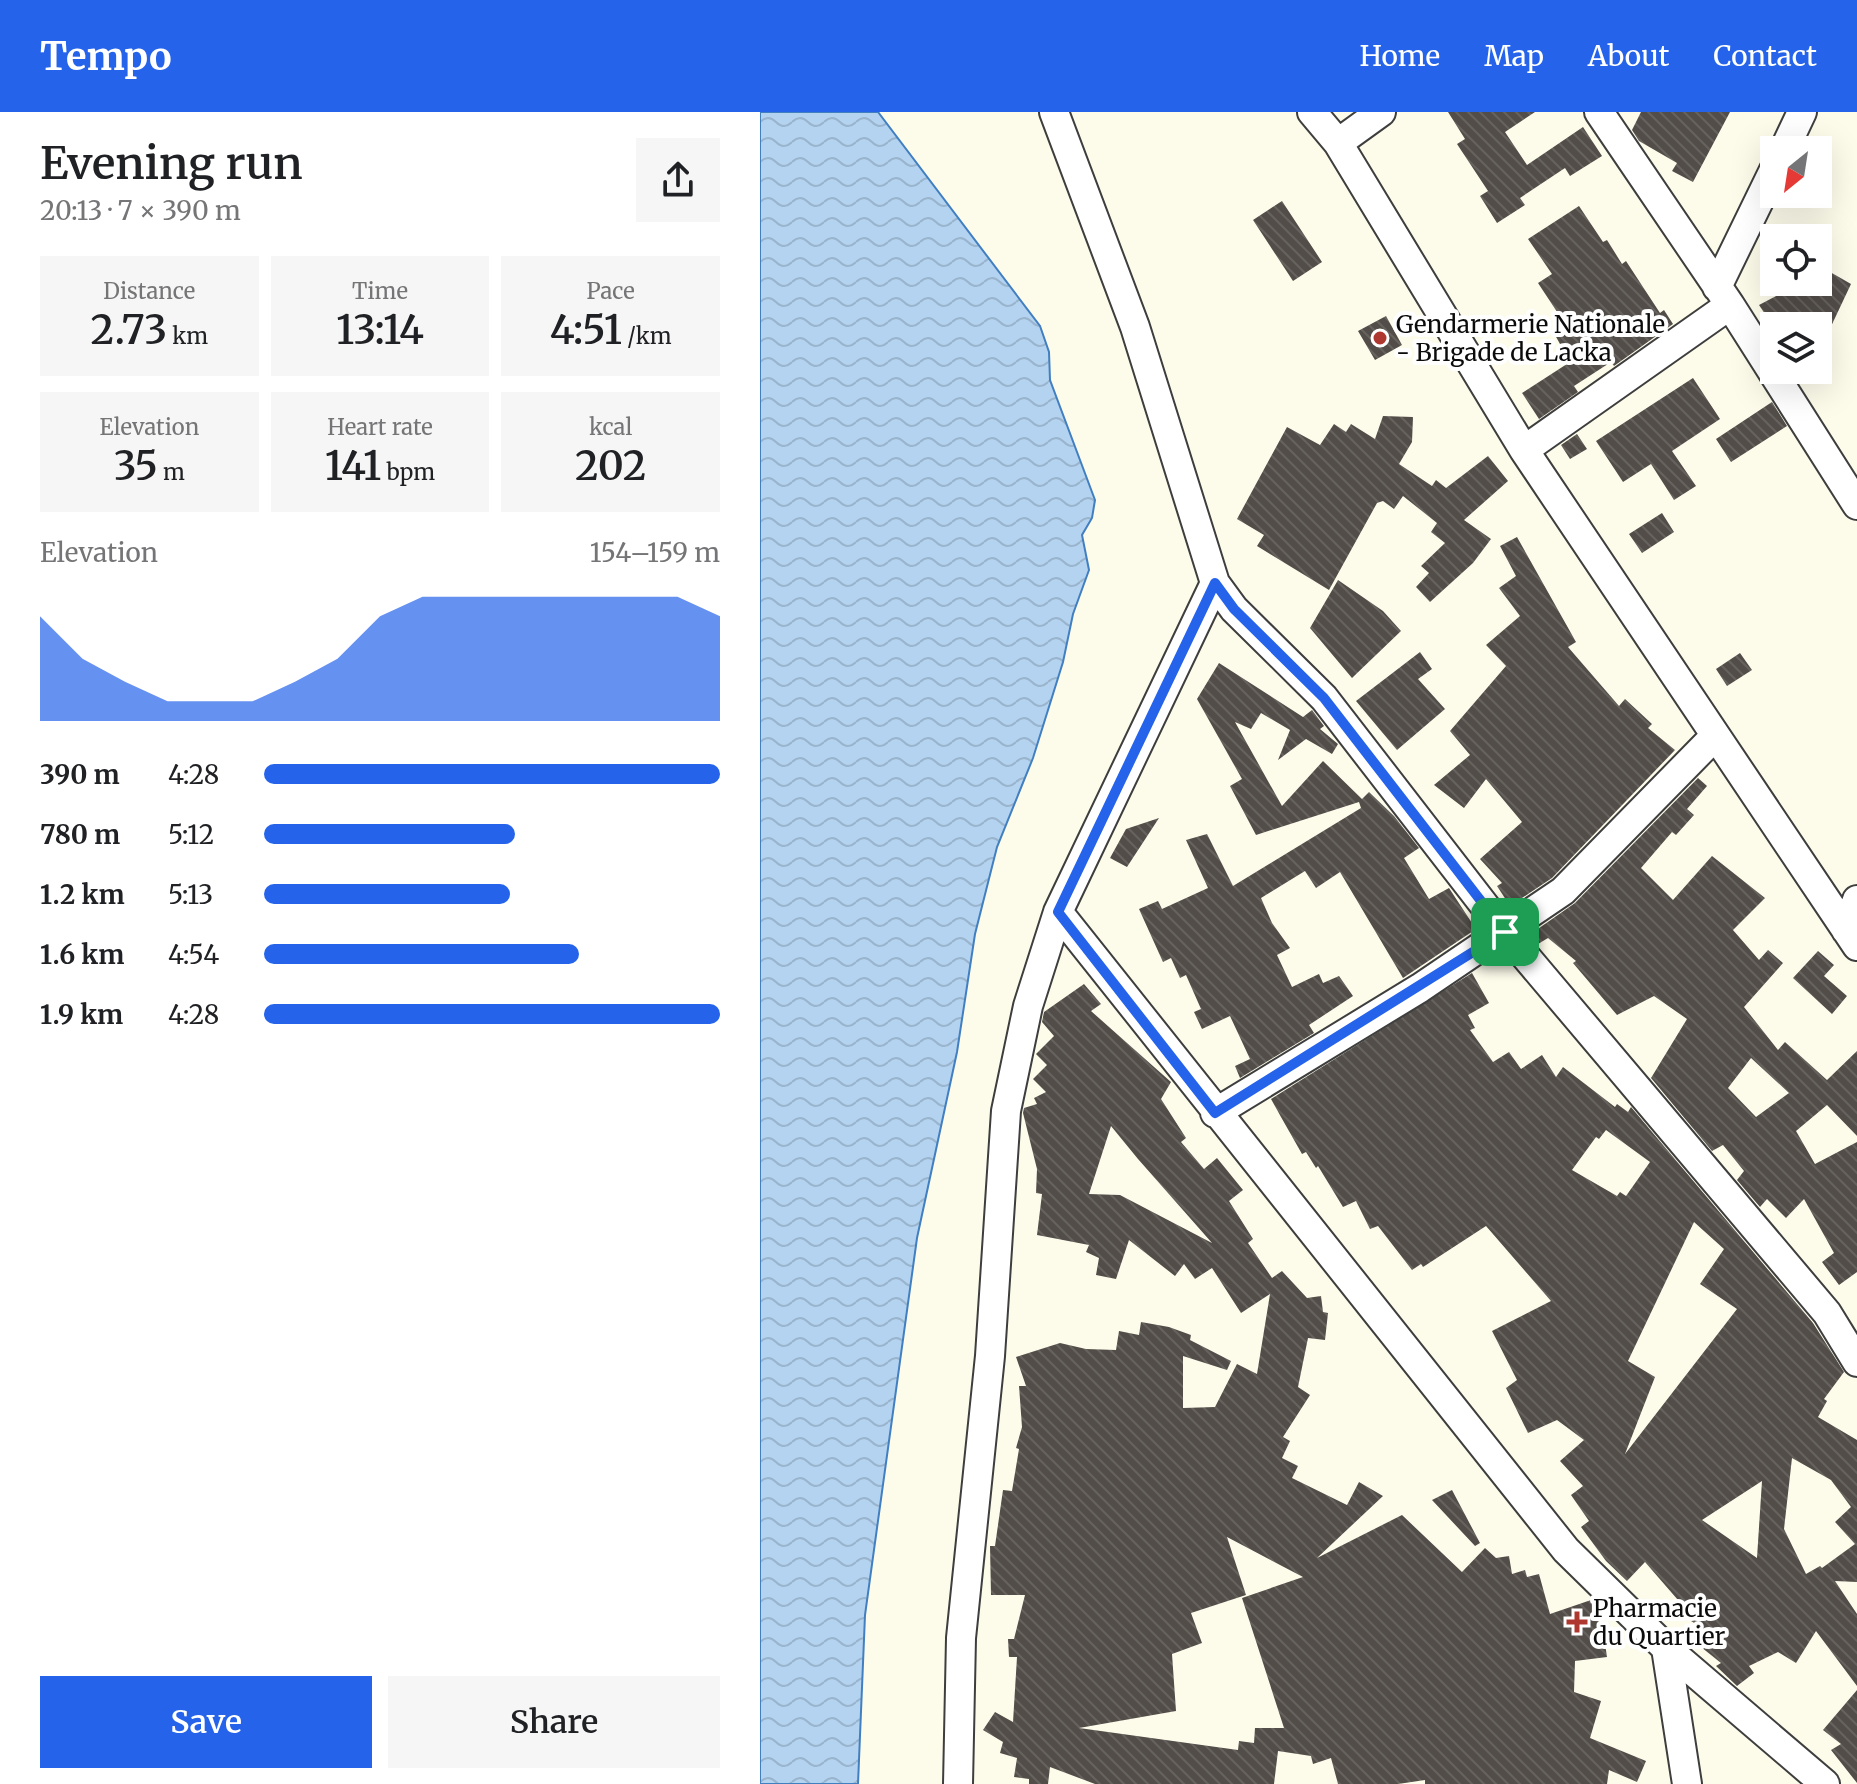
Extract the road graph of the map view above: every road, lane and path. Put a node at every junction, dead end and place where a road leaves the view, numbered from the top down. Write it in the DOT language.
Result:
graph roads {
  1 [pos="1054,112"];
  2 [pos="1312,112"];
  3 [pos="1381,112"];
  4 [pos="1599,112"];
  5 [pos="1797,115"];
  6 [pos="1789,136"];
  7 [pos="1338,143"];
  8 [pos="1760,205"];
  9 [pos="1723,296"];
  10 [pos="1524,450"];
  11 [pos="1857,505"];
  12 [pos="1215,583"];
  13 [pos="1715,736"];
  14 [pos="1857,900"];
  15 [pos="1058,912"];
  16 [pos="1505,932"];
  17 [pos="1851,938"];
  18 [pos="1215,1113"];
  19 [pos="1857,1362"];
  20 [pos="1666,1648"];
  21 [pos="958,1784"];
  22 [pos="1687,1784"];
  23 [pos="1825,1784"];
  1 -- 12 [label="street"];
  2 -- 7 [label="street"];
  3 -- 7 [label="street"];
  4 -- 9 [label="street"];
  5 -- 6 [label="street"];
  7 -- 10 [label="street"];
  8 -- 9 [label="street"];
  9 -- 10 [label="street"];
  9 -- 11 [label="street"];
  10 -- 13 [label="street"];
  12 -- 15 [label="street"];
  12 -- 16 [label="street"];
  13 -- 16 [label="street"];
  13 -- 17 [label="street"];
  14 -- 17 [label="street"];
  15 -- 18 [label="street"];
  15 -- 21 [label="street"];
  16 -- 18 [label="street"];
  16 -- 19 [label="street"];
  18 -- 20 [label="street"];
  20 -- 22 [label="street"];
  20 -- 23 [label="street"];
}
